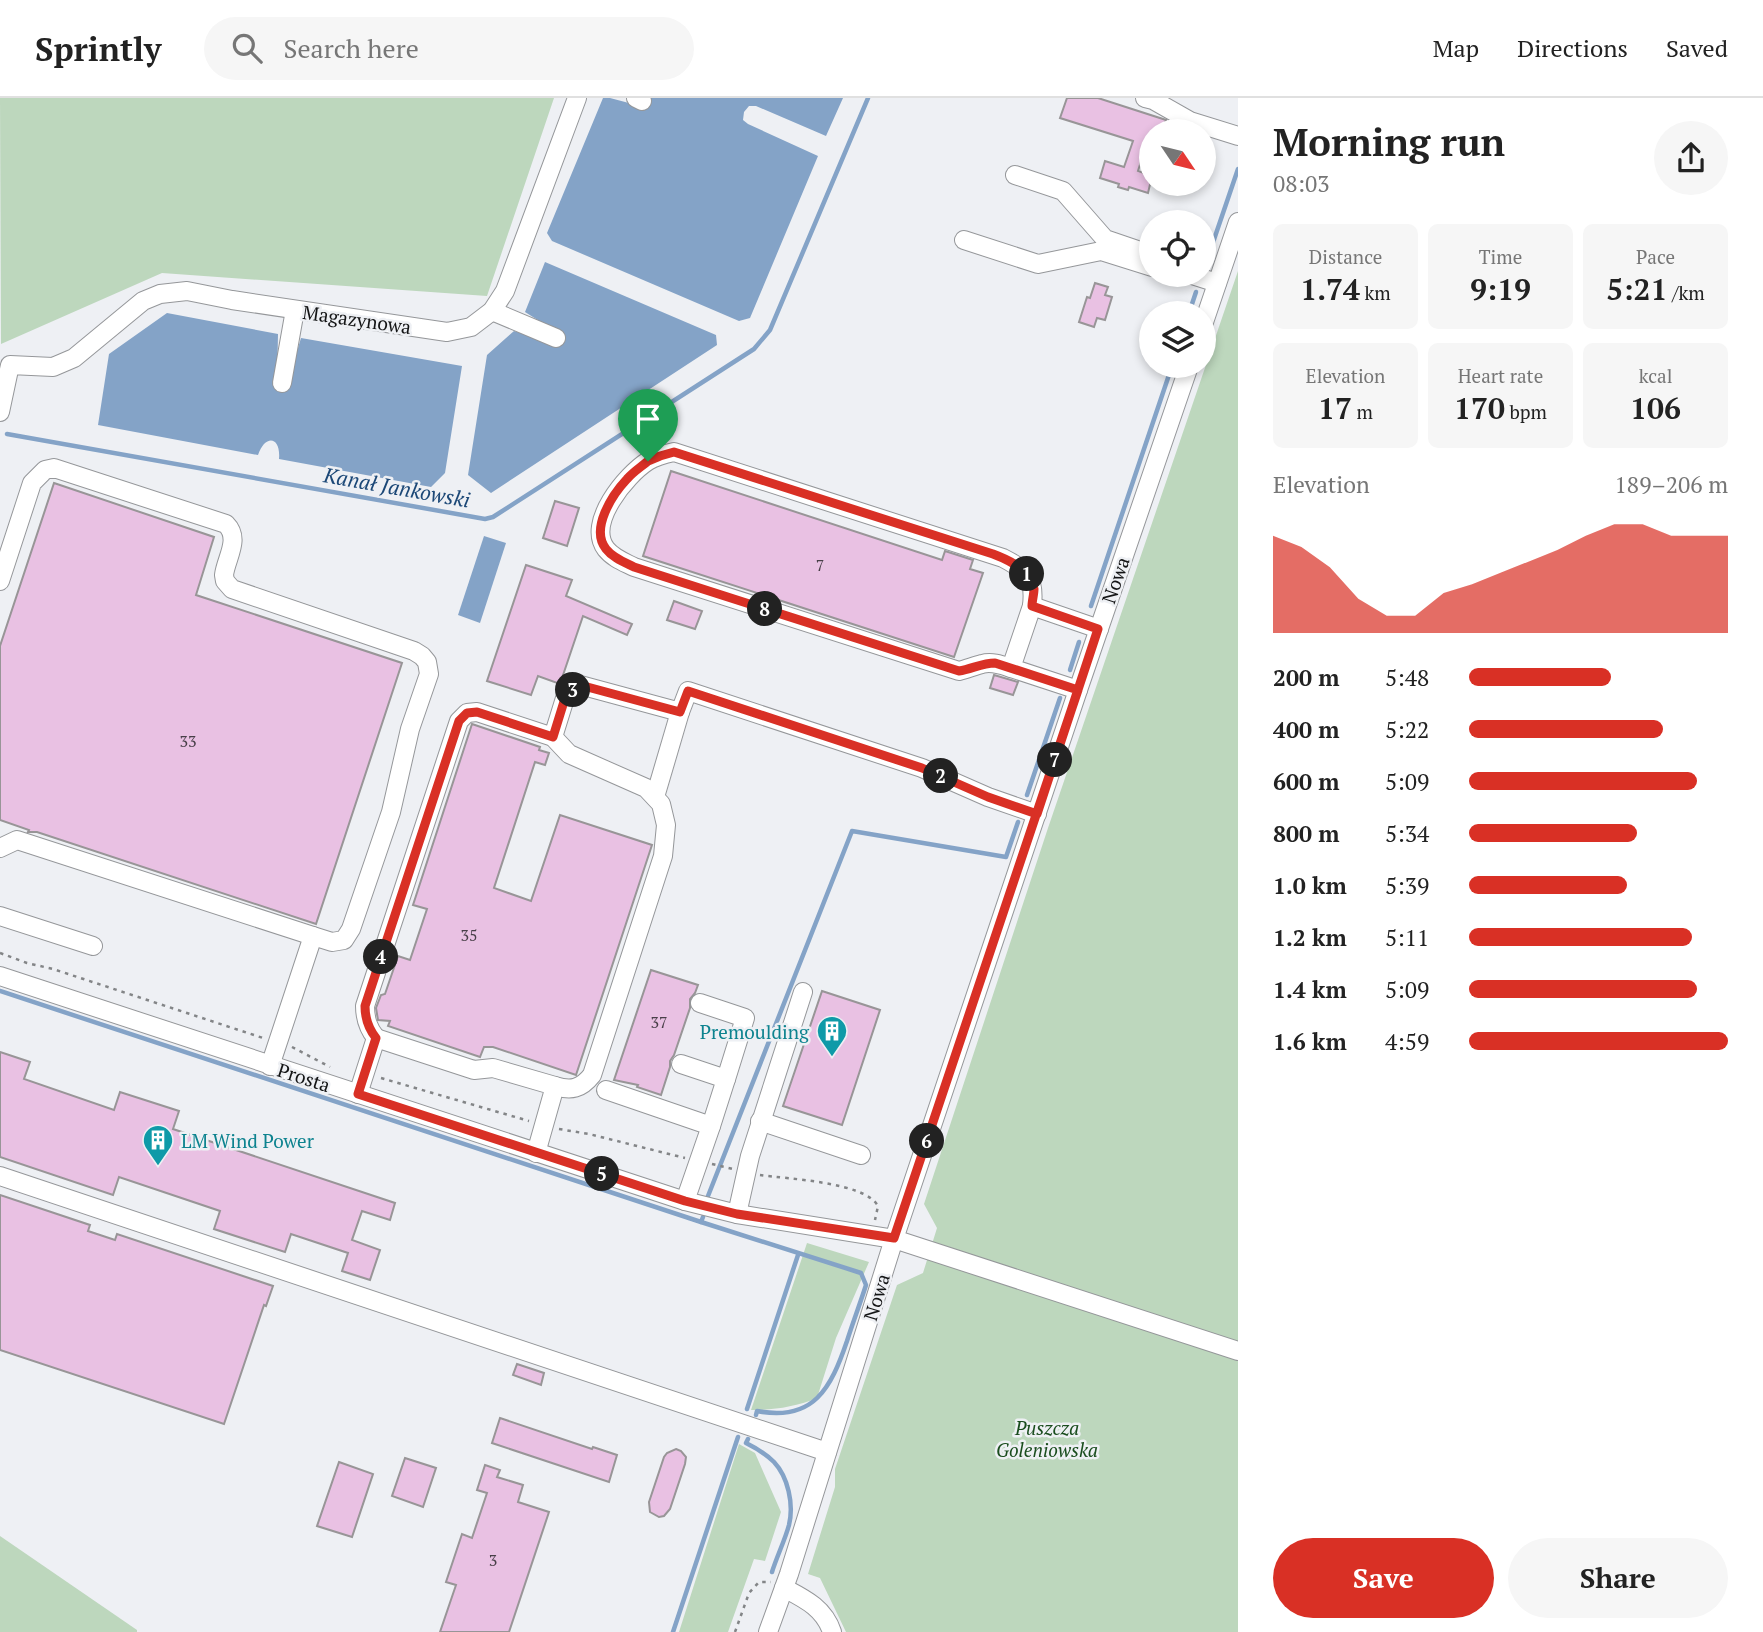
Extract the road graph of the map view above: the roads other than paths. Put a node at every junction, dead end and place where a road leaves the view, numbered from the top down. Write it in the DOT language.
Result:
graph roads {
  1 [pos="577,98"];
  2 [pos="1144,98"];
  3 [pos="1238,136"];
  4 [pos="1015,175"];
  5 [pos="1238,222"];
  6 [pos="964,240"];
  7 [pos="1139,251"];
  8 [pos="1139,263"];
  9 [pos="1217,283"];
  10 [pos="1211,301"];
  11 [pos="295,310"];
  12 [pos="492,311"];
  13 [pos="556,338"];
  14 [pos="5,364"];
  15 [pos="1185,378"];
  16 [pos="282,383"];
  17 [pos="0,412"];
  18 [pos="0,581"];
  19 [pos="1032,606"];
  20 [pos="1098,629"];
  21 [pos="1011,668"];
  22 [pos="1078,690"];
  23 [pos="680,712"];
  24 [pos="553,737"];
  25 [pos="655,797"];
  26 [pos="1037,814"];
  27 [pos="0,848"];
  28 [pos="0,916"];
  29 [pos="313,936"];
  30 [pos="93,946"];
  31 [pos="0,976"];
  32 [pos="803,992"];
  33 [pos="700,1003"];
  34 [pos="376,1038"];
  35 [pos="681,1064"];
  36 [pos="270,1066"];
  37 [pos="726,1079"];
  38 [pos="555,1086"];
  39 [pos="606,1090"];
  40 [pos="358,1094"];
  41 [pos="760,1121"];
  42 [pos="711,1126"];
  43 [pos="536,1153"];
  44 [pos="861,1155"];
  45 [pos="0,1176"];
  46 [pos="685,1201"];
  47 [pos="737,1214"];
  48 [pos="894,1238"];
  49 [pos="1238,1351"];
  50 [pos="827,1451"];
  51 [pos="784,1588"];
  52 [pos="768,1632"];
  53 [pos="832,1632"];
  1 -- 12 [label="street, Magazynowa"];
  2 -- 3 [label="street"];
  4 -- 7 [label="street"];
  5 -- 9 [label="street"];
  6 -- 8 [label="street"];
  9 -- 10 [label="street"];
  11 -- 12 [label="street, Magazynowa"];
  11 -- 14 [label="street, Magazynowa"];
  11 -- 16 [label="street"];
  12 -- 13 [label="street"];
  14 -- 17 [label="street, Magazynowa"];
  15 -- 20 [label="street, Nowa"];
  18 -- 29 [label="street"];
  19 -- 20 [label="street"];
  19 -- 21 [label="street"];
  19 -- 21 [label="street"];
  20 -- 22 [label="street, Nowa"];
  21 -- 22 [label="street"];
  22 -- 26 [label="street, Nowa"];
  23 -- 24 [label="street"];
  23 -- 25 [label="street"];
  23 -- 26 [label="street"];
  24 -- 25 [label="street"];
  24 -- 34 [label="street"];
  25 -- 38 [label="street"];
  26 -- 48 [label="street, Nowa"];
  27 -- 29 [label="street"];
  28 -- 30 [label="street"];
  29 -- 36 [label="street"];
  31 -- 36 [label="street, Prosta"];
  32 -- 41 [label="street"];
  33 -- 37 [label="street"];
  34 -- 38 [label="street"];
  34 -- 40 [label="street"];
  35 -- 37 [label="street"];
  36 -- 40 [label="street, Prosta"];
  37 -- 42 [label="street"];
  38 -- 43 [label="street"];
  39 -- 42 [label="street"];
  40 -- 43 [label="street, Prosta"];
  41 -- 44 [label="street"];
  41 -- 47 [label="street"];
  42 -- 46 [label="street"];
  43 -- 46 [label="street, Prosta"];
  45 -- 50 [label="street"];
  46 -- 47 [label="street, Prosta"];
  47 -- 48 [label="street, Prosta"];
  48 -- 49 [label="street, Prosta"];
  48 -- 50 [label="street, Nowa"];
  50 -- 51 [label="street, Nowa"];
  51 -- 52 [label="street, Nowa"];
  51 -- 53 [label="street"];
}
